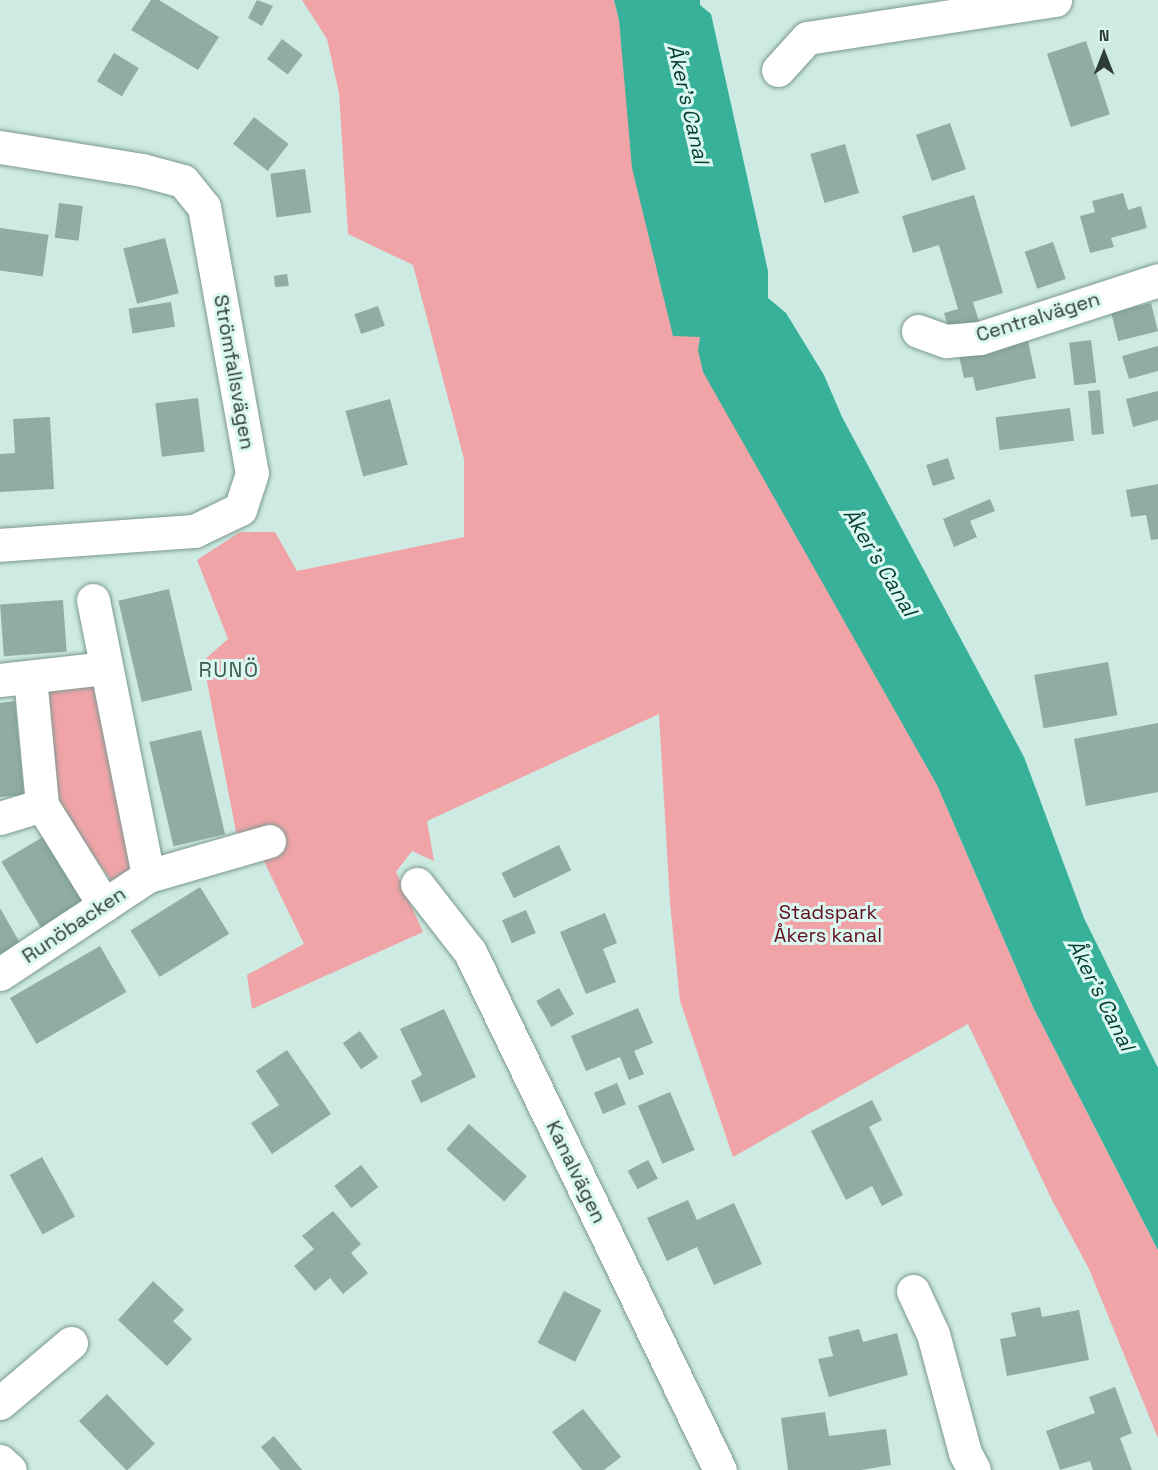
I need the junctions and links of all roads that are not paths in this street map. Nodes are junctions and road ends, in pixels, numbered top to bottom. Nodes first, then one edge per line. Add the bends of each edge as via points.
1 (1055, 0) edge
2 (778, 70) dead end
3 (0, 147) edge
4 (1158, 280) edge
5 (918, 331) dead end
6 (0, 545) edge
7 (93, 600) dead end
8 (106, 668) junction
9 (15, 678) edge
10 (42, 805) junction
11 (0, 818) edge
12 (269, 841) dead end
13 (148, 876) junction
14 (417, 884) dead end
15 (104, 905) junction
16 (0, 974) edge
17 (913, 1291) dead end
18 (71, 1343) dead end
19 (0, 1403) edge
20 (0, 1461) edge
21 (10, 1470) edge
22 (720, 1470) edge
23 (974, 1470) edge

1 - 2 street via 807,39
3 - 6 street, Strömfallsvägen via 142,170 183,181 204,207 252,473 240,509 195,531
4 - 5 street, Centralvägen via 980,338 946,341
7 - 8 street
8 - 9 street
8 - 13 street
9 - 10 street
10 - 11 street
10 - 15 street
12 - 13 street, Runöbacken
13 - 15 street, Runöbacken
14 - 22 street, Kanalvägen via 470,952
15 - 16 street, Runöbacken
17 - 23 street via 933,1334 965,1453
18 - 19 street
20 - 21 street

